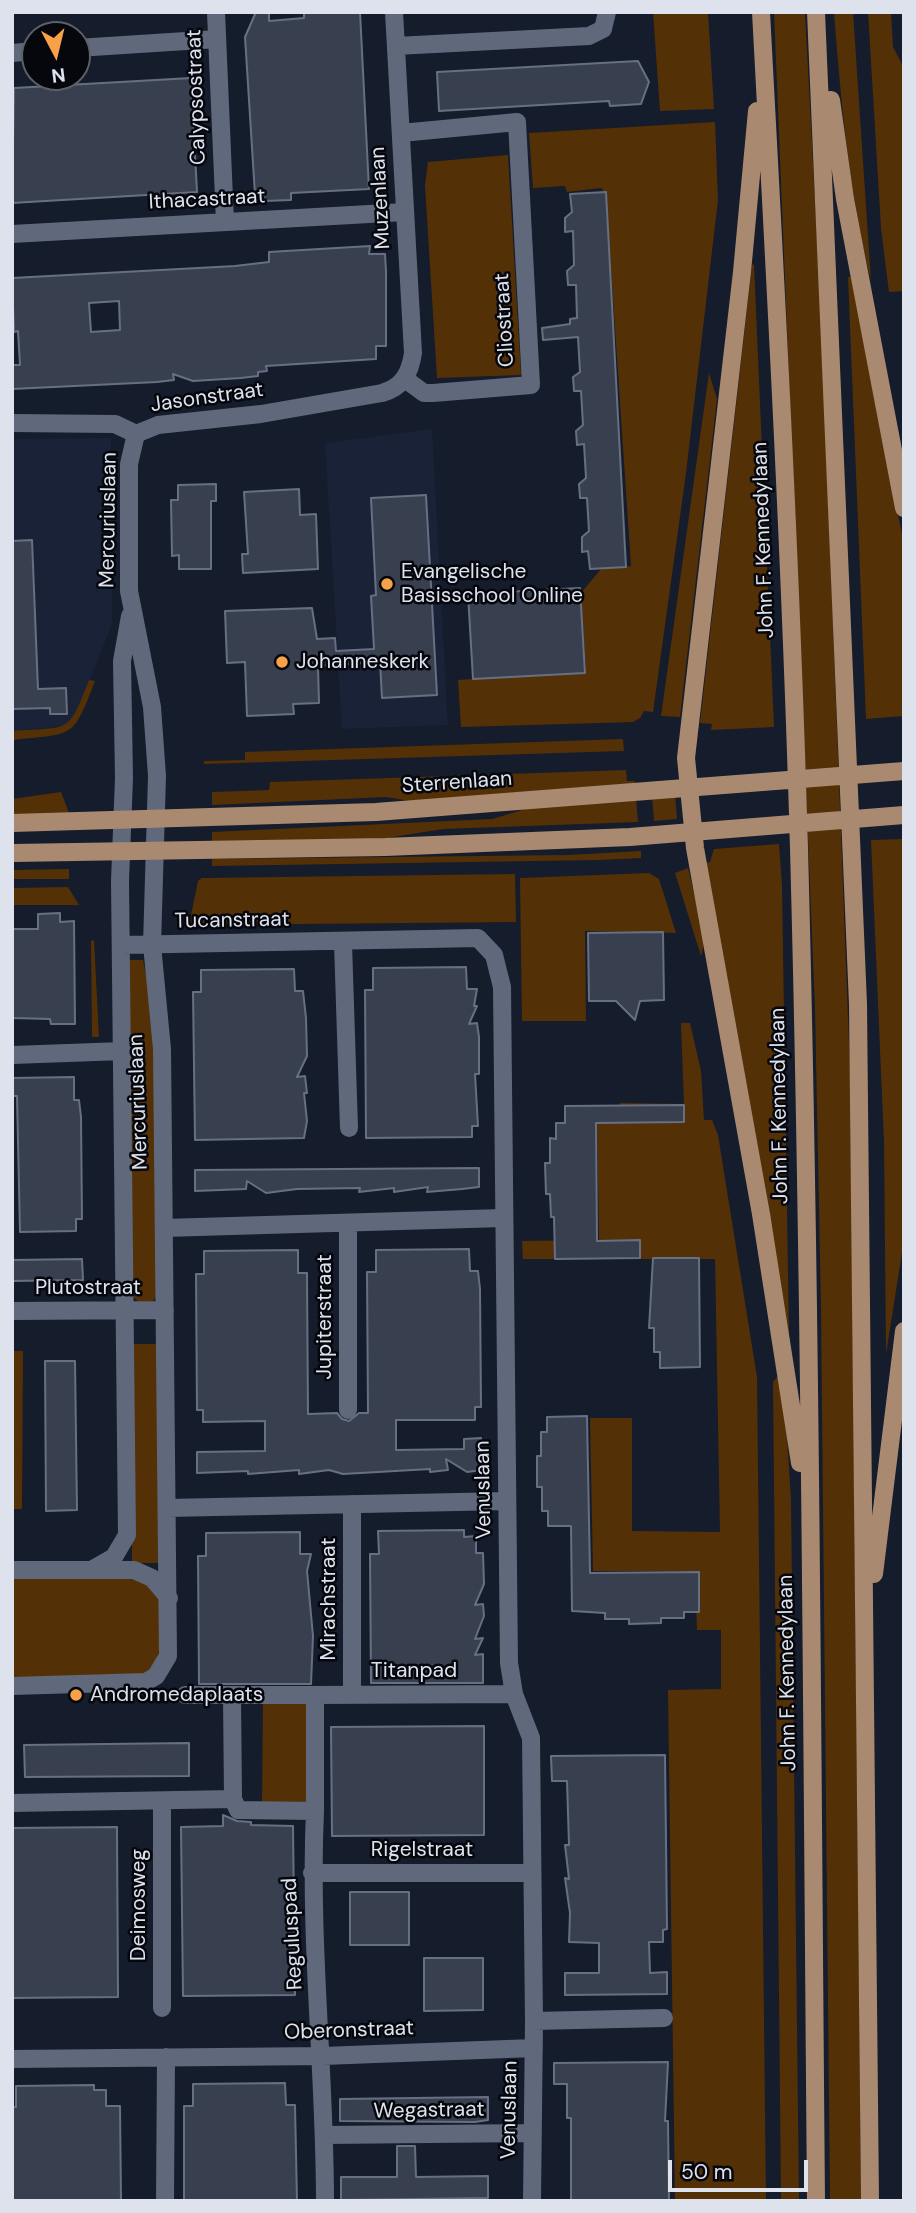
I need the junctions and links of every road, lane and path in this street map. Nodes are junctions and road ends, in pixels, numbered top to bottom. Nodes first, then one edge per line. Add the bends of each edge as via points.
1 (216, 12) edge
2 (394, 12) edge
3 (607, 12) edge
4 (761, 12) edge
5 (817, 20) edge
6 (217, 39) junction
7 (396, 46) junction
8 (91, 47) edge
9 (763, 53) junction
10 (401, 133) junction
11 (405, 212) junction
12 (225, 222) junction
13 (12, 234) edge
14 (405, 379) junction
15 (12, 423) edge
16 (136, 434) junction
17 (904, 508) edge
18 (131, 608) junction
19 (904, 771) edge
20 (689, 788) junction
21 (904, 815) edge
22 (122, 821) junction
23 (155, 821) junction
24 (12, 823) edge
25 (693, 832) junction
26 (121, 852) junction
27 (154, 852) junction
28 (12, 853) edge
29 (343, 943) junction
30 (121, 945) junction
31 (152, 945) junction
32 (494, 955) joint
33 (123, 1051) junction
34 (12, 1055) edge
35 (349, 1128) dead end
36 (503, 1218) junction
37 (348, 1223) junction
38 (164, 1228) junction
39 (164, 1310) junction
40 (12, 1311) edge
41 (125, 1311) junction
42 (904, 1331) edge
43 (348, 1410) dead end
44 (506, 1501) junction
45 (352, 1504) junction
46 (167, 1508) junction
47 (810, 1511) junction
48 (93, 1569) junction
49 (12, 1570) edge
50 (169, 1598) junction
51 (865, 1619) junction
52 (12, 1686) edge
53 (352, 1694) junction
54 (514, 1694) junction
55 (185, 1695) dead end
56 (315, 1695) junction
57 (232, 1696) junction
58 (233, 1799) junction
59 (162, 1801) junction
60 (12, 1803) edge
61 (315, 1811) junction
62 (312, 1873) junction
63 (531, 1873) junction
64 (162, 2008) dead end
65 (664, 2018) dead end
66 (534, 2021) junction
67 (534, 2048) junction
68 (323, 2056) junction
69 (166, 2057) junction
70 (12, 2059) edge
71 (533, 2133) junction
72 (325, 2135) junction
73 (165, 2201) edge
74 (325, 2201) edge
75 (532, 2201) edge
76 (816, 2201) edge
77 (870, 2201) edge

1 - 6 street, Calypsostraat
2 - 7 street, Muzenlaan
3 - 7 street via 603,29 589,36
4 - 9 main road, John F. Kennedylaan
5 - 17 main road via 845,199
5 - 51 main road via 858,1004
6 - 8 street
6 - 12 street, Calypsostraat
7 - 10 street, Muzenlaan
9 - 20 main road via 747,234 686,758
9 - 47 main road, John F. Kennedylaan via 799,846
10 - 11 street, Muzenlaan
10 - 14 street, Cliostraat via 517,122 531,385 424,393
11 - 12 street, Ithacastraat
11 - 14 street, Muzenlaan via 413,353
12 - 13 street, Ithacastraat
14 - 16 street, Jasonstraat via 382,393 261,414 158,425
15 - 16 street, Jasonstraat via 115,424
16 - 18 street, Mercuriuslaan via 129,464
18 - 22 street, Mercuriuslaan via 122,661
18 - 23 street, Mercuriuslaan via 152,708
19 - 20 main road, Sterrenlaan
20 - 23 main road, Sterrenlaan via 376,812
20 - 25 main road
21 - 25 main road
22 - 23 main road, Sterrenlaan
22 - 24 main road, Sterrenlaan
22 - 26 street, Mercuriuslaan
23 - 27 street, Mercuriuslaan
25 - 27 main road via 385,847
25 - 47 main road
26 - 27 main road
26 - 28 main road
26 - 30 street, Mercuriuslaan
27 - 31 street, Mercuriuslaan
29 - 31 street, Tucanstraat
29 - 32 street, Tucanstraat via 478,938
29 - 35 street
30 - 31 street, Tucanstraat
30 - 33 street, Mercuriuslaan
31 - 38 street, Mercuriuslaan via 162,1049
32 - 36 street, Venuslaan via 502,986
33 - 34 street
33 - 41 street, Mercuriuslaan
36 - 37 street, Jupiterstraat
36 - 44 street, Venuslaan
37 - 38 street, Jupiterstraat
37 - 43 street, Jupiterstraat
38 - 39 street, Mercuriuslaan
39 - 41 street, Plutostraat
39 - 46 street, Mercuriuslaan
40 - 41 street, Plutostraat
41 - 48 street, Mercuriuslaan via 127,1535 114,1557
42 - 51 main road
44 - 45 street
44 - 54 street, Venuslaan via 509,1664
45 - 46 street
45 - 53 street, Mirachstraat
46 - 50 street, Mercuriuslaan
47 - 76 main road, John F. Kennedylaan
48 - 49 street
48 - 50 street via 144,1573
50 - 52 street, Mercuriuslaan via 168,1656 156,1676 146,1682
51 - 77 main road
53 - 54 street, Titanpad
53 - 56 street, Titanpad
54 - 63 street, Venuslaan via 531,1738
55 - 57 street
56 - 57 street
56 - 61 street
57 - 58 street
58 - 59 street
58 - 61 street via 237,1810
59 - 60 street
59 - 64 street, Deimosweg
61 - 62 street, Reguluspad
62 - 63 street, Rigelstraat
62 - 68 street, Reguluspad
63 - 66 street, Venuslaan
65 - 66 street
66 - 67 street, Venuslaan
67 - 68 street, Oberonstraat
67 - 71 street, Venuslaan
68 - 69 street, Oberonstraat
68 - 72 street
69 - 70 street, Oberonstraat
69 - 73 street
71 - 72 street, Wegastraat
71 - 75 street, Venuslaan
72 - 74 street

